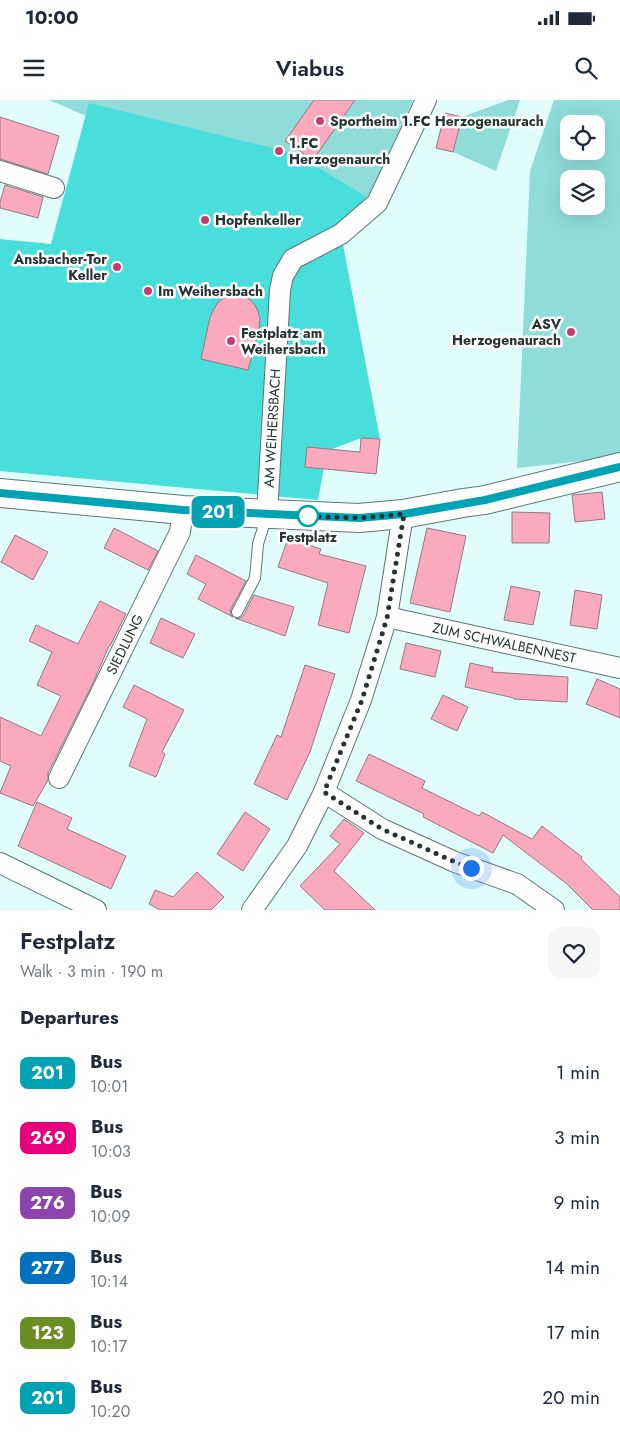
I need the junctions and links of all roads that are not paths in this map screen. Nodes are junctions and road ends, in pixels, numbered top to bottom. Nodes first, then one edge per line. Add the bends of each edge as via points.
1 (426, 100) edge
2 (0, 172) edge
3 (54, 188) dead end
4 (620, 467) edge
5 (0, 493) edge
6 (183, 510) junction
7 (267, 514) junction
8 (404, 514) junction
9 (237, 612) dead end
10 (387, 618) junction
11 (620, 668) edge
12 (59, 778) dead end
13 (324, 792) junction
14 (0, 863) edge
15 (96, 910) edge
16 (253, 910) edge
17 (554, 910) edge

1 - 7 street, AM WEIHERSBACH via 377,203 341,234 293,259 283,276
2 - 3 street
4 - 8 street via 485,500
5 - 6 street
6 - 7 street
6 - 12 street, SIEDLUNG via 180,532
7 - 8 street via 359,518
7 - 9 lane via 258,544 255,578
8 - 10 street
10 - 11 street, ZUM SCHWALBENNEST
10 - 13 street via 362,700
13 - 16 street via 297,846
13 - 17 street via 382,829 455,862 517,884
14 - 15 street

